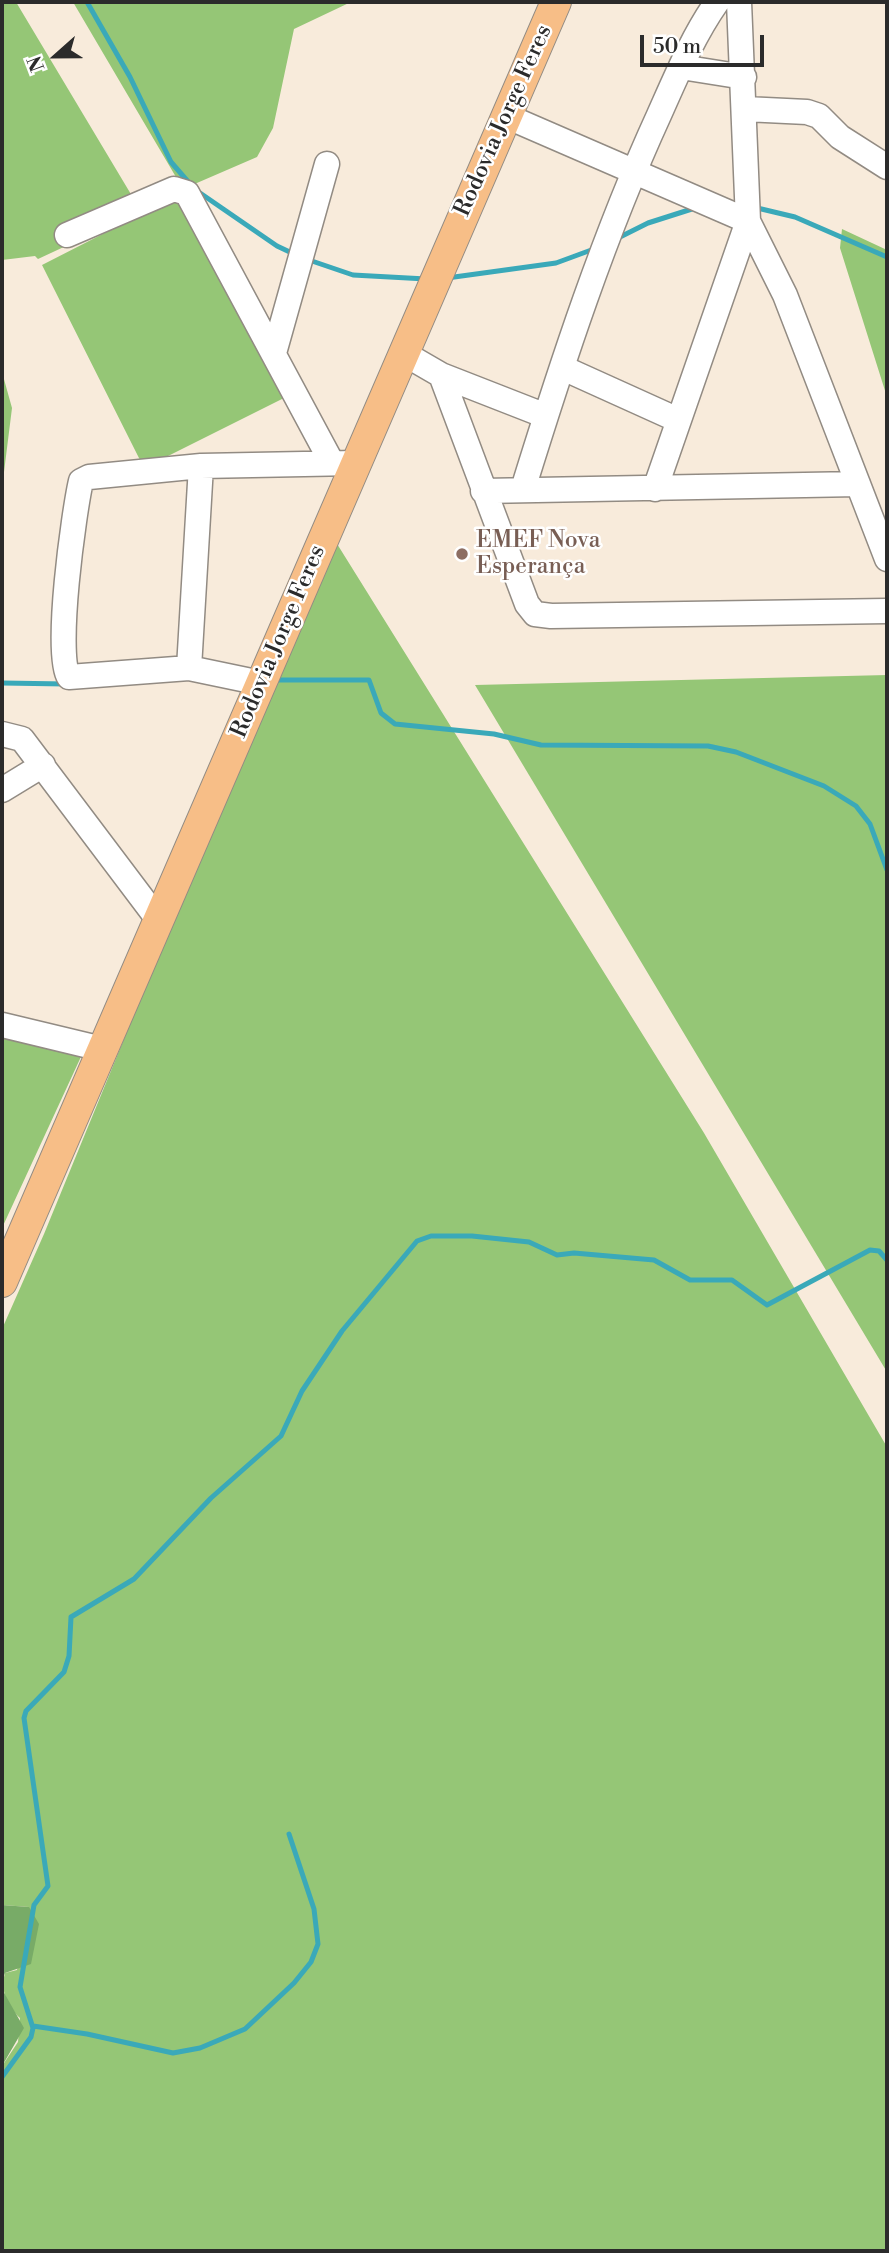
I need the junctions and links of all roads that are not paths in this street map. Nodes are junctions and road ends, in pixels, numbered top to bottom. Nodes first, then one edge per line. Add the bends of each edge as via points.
1 (556, 2) edge
2 (717, 2) edge
3 (738, 2) edge
4 (681, 67) junction
5 (744, 77) junction
6 (745, 109) junction
7 (506, 116) junction
8 (327, 164) dead end
9 (887, 167) edge
10 (633, 172) junction
11 (748, 221) junction
12 (67, 235) dead end
13 (274, 353) junction
14 (403, 353) junction
15 (563, 368) junction
16 (441, 375) junction
17 (546, 416) junction
18 (678, 420) junction
19 (344, 463) junction
20 (201, 466) junction
21 (858, 484) junction
22 (523, 489) junction
23 (655, 489) junction
24 (483, 491) junction
25 (887, 559) edge
26 (887, 611) edge
27 (189, 668) junction
28 (261, 683) junction
29 (2, 734) edge
30 (43, 765) junction
31 (2, 790) edge
32 (160, 922) junction
33 (2, 1025) edge
34 (102, 1049) junction
35 (2, 1282) edge

1 - 7 main road, Rodovia Jorge Feres
2 - 4 street
3 - 5 street
4 - 5 street
4 - 10 street
5 - 6 street
6 - 9 street via 820,116 840,136
6 - 11 street
7 - 10 street
7 - 14 main road, Rodovia Jorge Feres
8 - 13 street
10 - 11 street
10 - 15 street
11 - 18 street
11 - 21 street via 785,295
12 - 13 street via 174,189 187,193
13 - 19 street
14 - 16 street
14 - 19 main road, Rodovia Jorge Feres
15 - 17 street
15 - 18 street
16 - 17 street
16 - 24 street
17 - 22 street
18 - 23 street
19 - 20 street
19 - 28 main road, Rodovia Jorge Feres
20 - 27 street
20 - 27 street via 81,481 64,622 64,661 69,677
21 - 23 street
21 - 25 street
22 - 23 street
22 - 24 street
24 - 26 street via 527,604 541,616
27 - 28 street
28 - 32 main road, Rodovia Jorge Feres
29 - 30 street via 22,739
30 - 31 street
30 - 32 street
32 - 34 main road, Rodovia Jorge Feres
33 - 34 street
34 - 35 main road, Rodovia Jorge Feres

